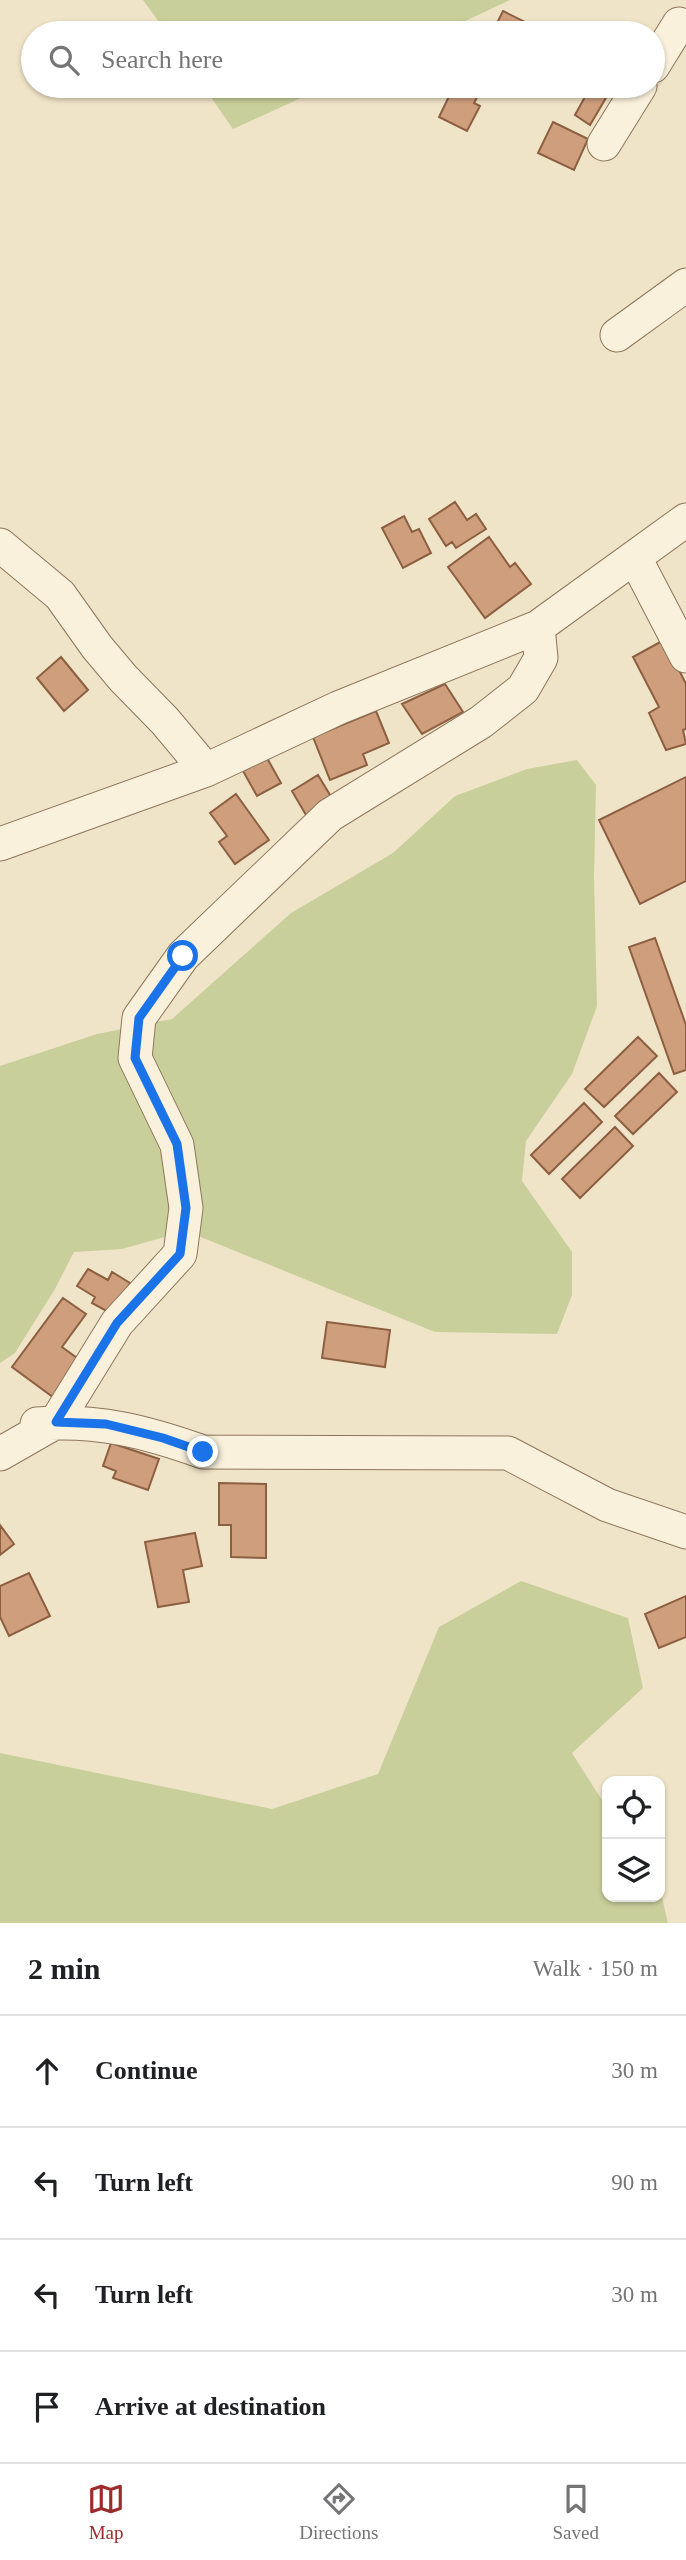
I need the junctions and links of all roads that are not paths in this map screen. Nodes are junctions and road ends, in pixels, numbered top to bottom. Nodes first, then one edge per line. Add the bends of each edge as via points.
1 (679, 18) edge
2 (665, 44) edge
3 (633, 98) edge
4 (604, 144) dead end
5 (686, 285) edge
6 (617, 335) dead end
7 (686, 520) edge
8 (0, 545) edge
9 (635, 558) junction
10 (538, 627) junction
11 (686, 656) edge
12 (206, 770) junction
13 (0, 844) edge
14 (56, 1422) junction
15 (0, 1427) edge
16 (0, 1454) edge
17 (686, 1532) edge

1 - 2 street
3 - 4 street
5 - 6 street
7 - 9 street
8 - 12 street via 60,595 97,647
9 - 10 street
9 - 11 street
10 - 12 street via 338,708
10 - 14 street via 541,658 523,689 481,723 330,815 183,956 139,1018 135,1058 177,1144 186,1208 180,1254 117,1323
12 - 13 street
14 - 15 street
14 - 16 street
14 - 17 street via 106,1424 203,1452 508,1453 607,1505

